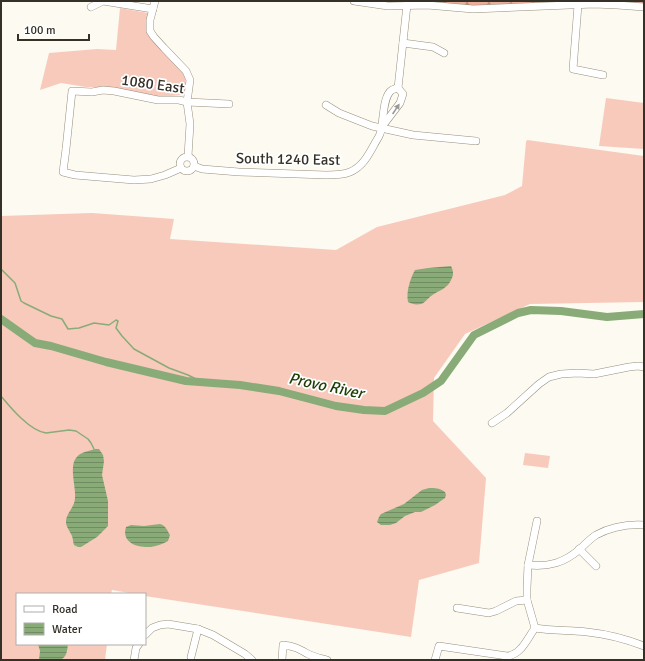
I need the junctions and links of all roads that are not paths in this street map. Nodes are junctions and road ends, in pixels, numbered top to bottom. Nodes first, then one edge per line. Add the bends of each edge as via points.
1 (155, 1) edge
2 (354, 1) edge
3 (407, 5) junction
4 (578, 5) junction
5 (91, 7) dead end
6 (644, 7) edge
7 (153, 9) junction
8 (403, 43) junction
9 (444, 53) dead end
10 (603, 75) dead end
11 (398, 88) junction
12 (187, 102) junction
13 (229, 104) dead end
14 (326, 105) dead end
15 (381, 128) junction
16 (476, 141) dead end
17 (188, 156) junction
18 (194, 166) junction
19 (181, 168) junction
20 (644, 367) edge
21 (492, 423) dead end
22 (537, 521) dead end
23 (644, 525) edge
24 (579, 550) junction
25 (528, 565) junction
26 (596, 566) dead end
27 (527, 600) junction
28 (457, 608) dead end
29 (535, 628) junction
30 (198, 629) junction
31 (146, 634) edge
32 (138, 645) edge
33 (644, 646) edge
34 (191, 657) dead end
35 (134, 660) edge
36 (252, 660) edge
37 (282, 660) edge
38 (326, 660) edge
39 (435, 660) edge

1 - 7 street
2 - 3 street via 388,6
3 - 4 street via 473,9
3 - 8 street
4 - 6 street
4 - 10 street via 573,69
5 - 7 street via 102,1
7 - 12 street via 150,31 186,71 190,80
8 - 9 street via 433,46
8 - 11 street
11 - 15 street via 391,90 387,97
15 -> 11 street via 400,103 403,94
12 - 13 street, 1080 East
12 - 17 street via 190,124
12 - 19 street, 1080 East via 158,100 114,91 72,91 63,172 75,176 134,180 151,179
14 - 15 street
15 - 16 street via 413,135
15 - 18 street, South 1240 East via 365,160 350,172 340,175 243,172 202,169
17 - 18 street via 194,162
17 - 19 street via 180,160
18 - 19 street via 189,171
20 - 21 street via 549,377
22 - 25 street
23 - 24 street via 613,528 590,540
24 - 25 street via 555,564
24 - 26 street
25 - 27 street
27 - 28 street via 516,601 489,613
27 - 29 street
29 - 33 street via 595,633
29 - 39 street via 519,652 512,656 439,646
30 - 31 street via 168,624 152,628
30 - 34 street
30 - 36 street via 220,639
32 - 35 street
37 - 38 street via 283,645 301,649

